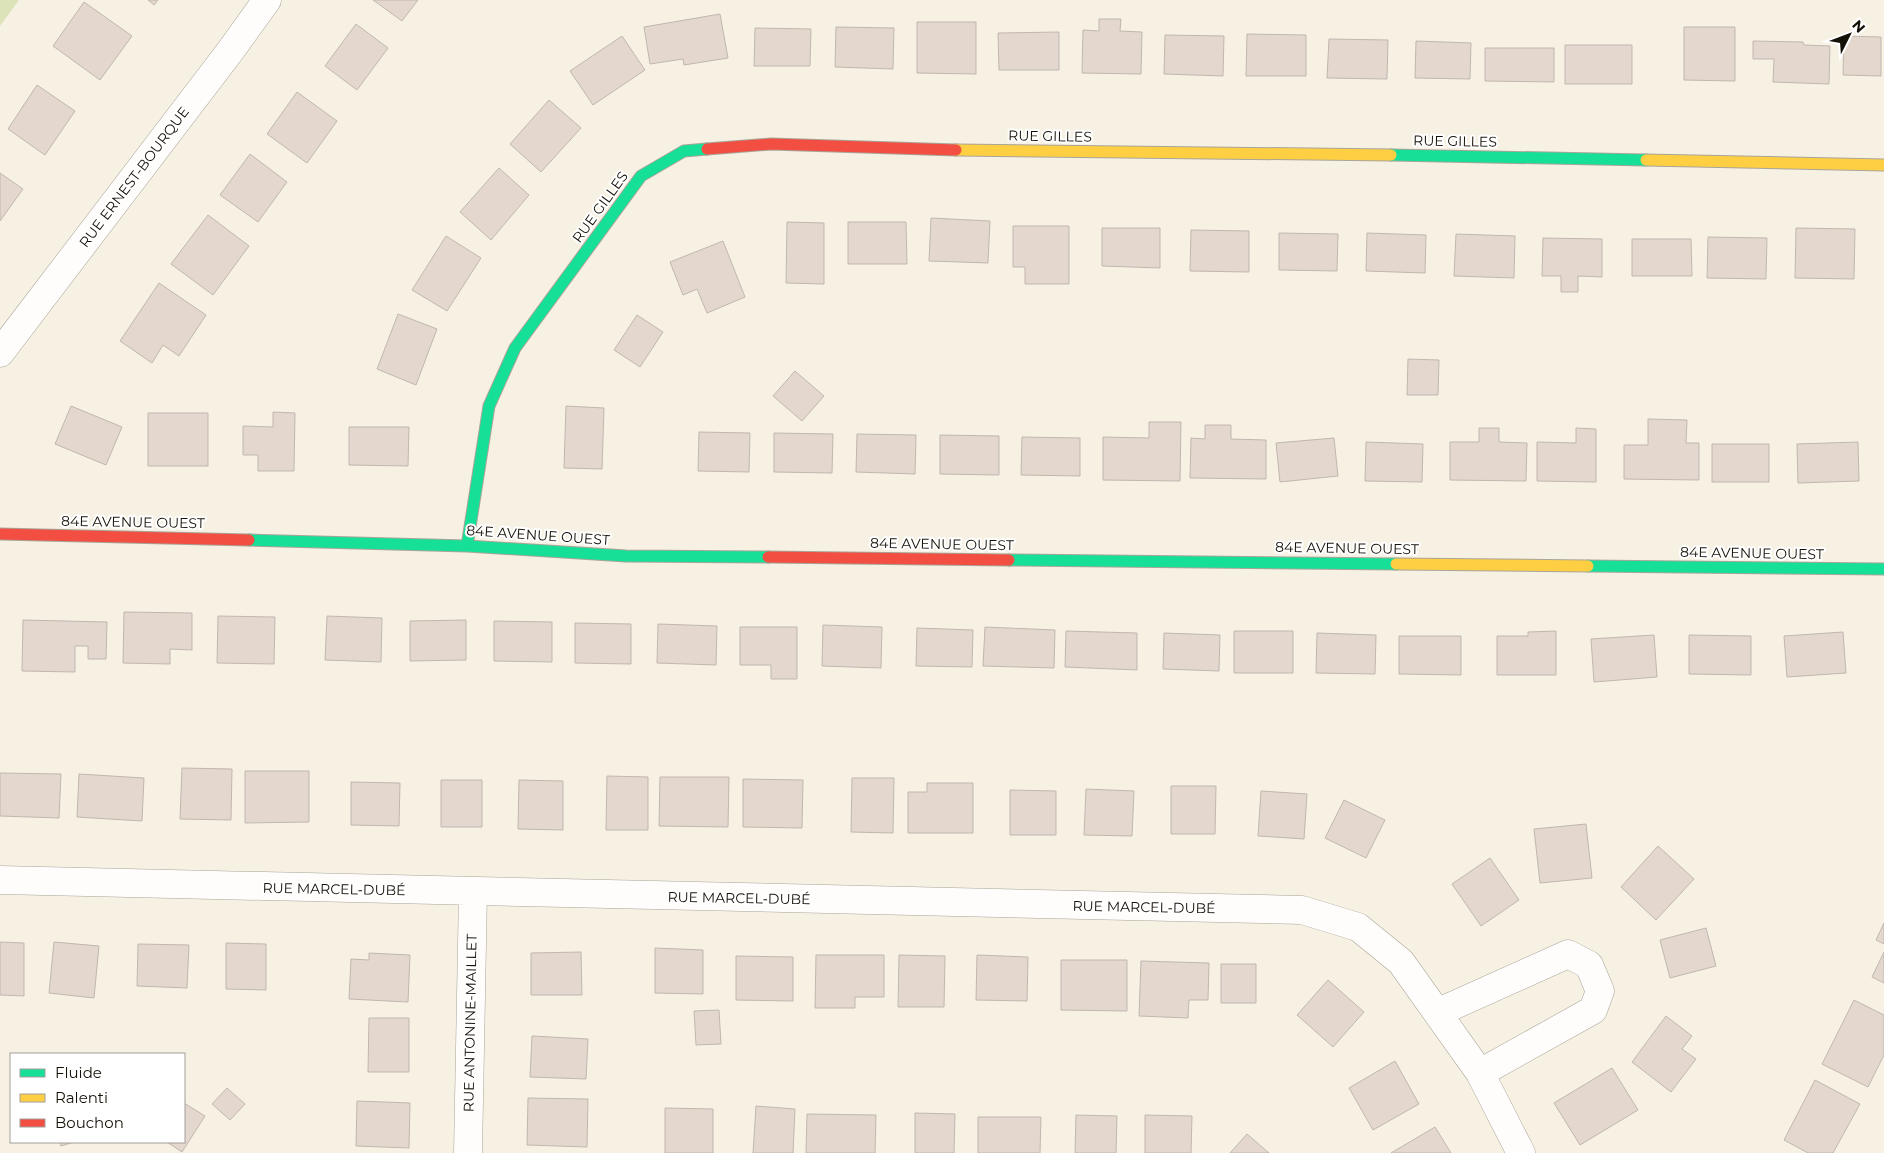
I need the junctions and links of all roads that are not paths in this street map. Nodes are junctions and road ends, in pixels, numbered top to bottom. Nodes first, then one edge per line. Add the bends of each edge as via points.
1 (267, 0) edge
2 (1884, 165) edge
3 (0, 353) edge
4 (0, 534) edge
5 (466, 546) junction
6 (1884, 569) edge
7 (0, 880) edge
8 (473, 892) junction
9 (1439, 1012) junction
10 (1480, 1073) junction
11 (468, 1153) edge
12 (1521, 1153) edge

1 - 3 street, RUE ERNEST-BOURQUE
2 - 5 street, RUE GILLES via 1304,153 931,150 771,144 684,151 641,176 515,348 489,406
4 - 5 street, 84E AVENUE OUEST
5 - 6 street, 84E AVENUE OUEST via 626,556
7 - 8 street, RUE MARCEL-DUBÉ
8 - 9 street, RUE MARCEL-DUBÉ via 1302,910 1358,927 1401,962
8 - 11 street, RUE ANTONINE-MAILLET
9 - 10 street, RUE MARCEL-DUBÉ
9 - 10 street via 1568,954 1589,965 1600,991 1593,1010
10 - 12 street, RUE MARCEL-DUBÉ

